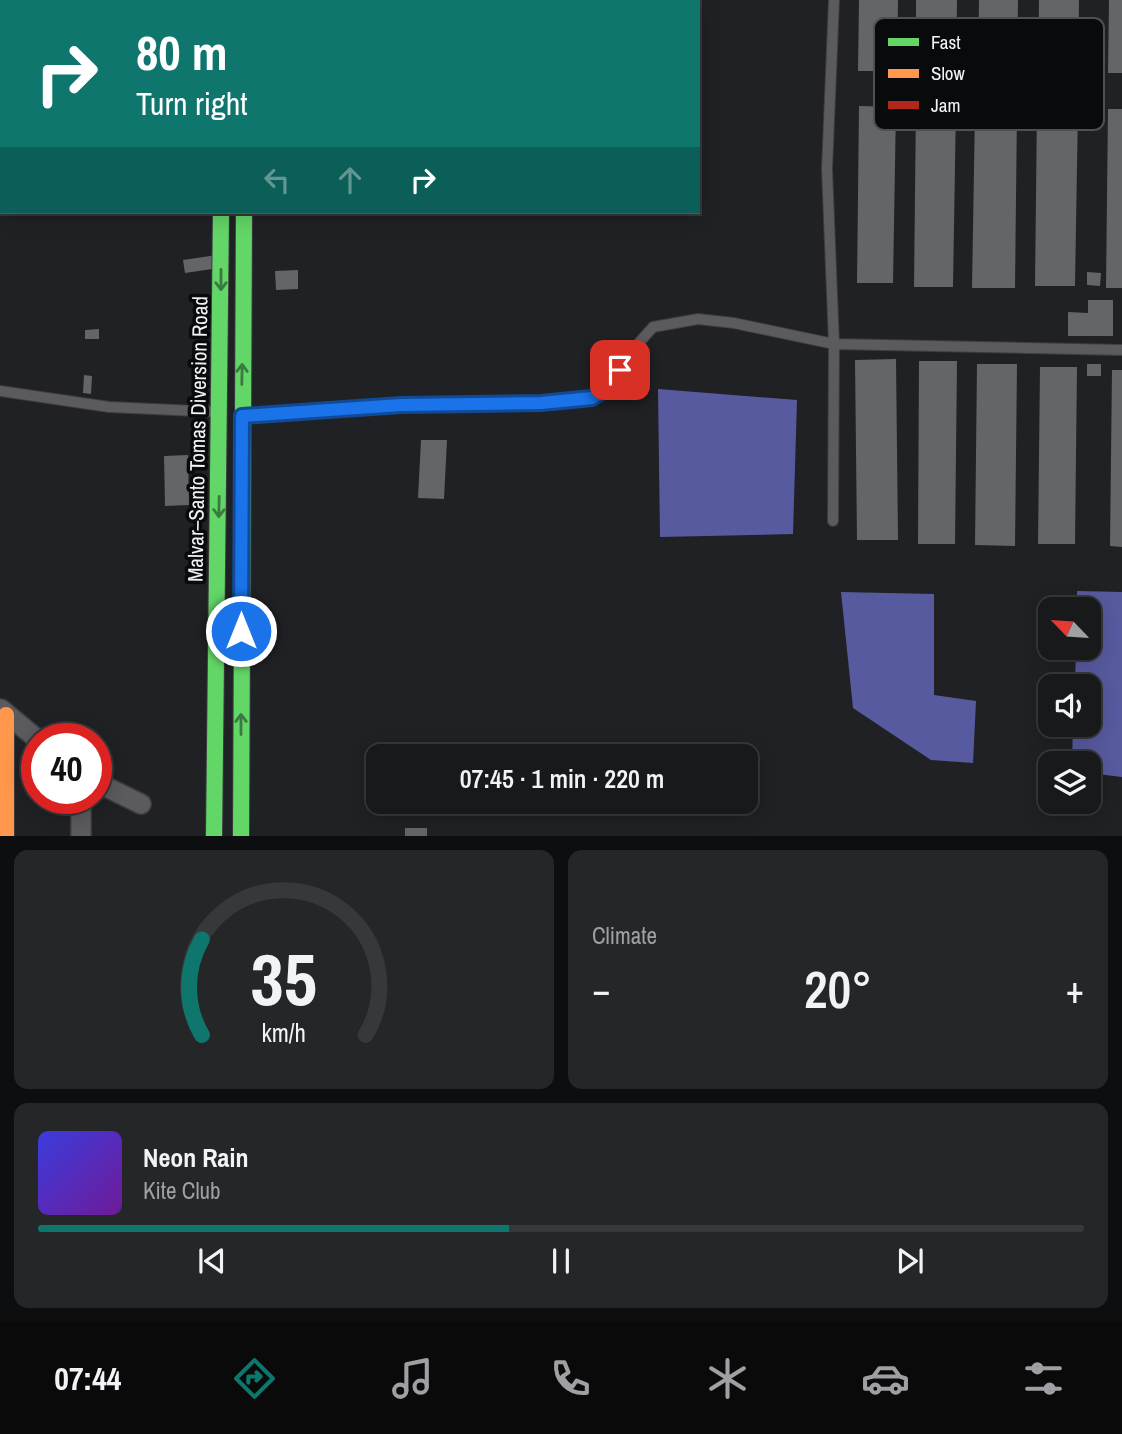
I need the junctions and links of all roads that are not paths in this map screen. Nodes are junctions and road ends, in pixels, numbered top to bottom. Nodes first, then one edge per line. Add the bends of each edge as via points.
1 (834, 0) edge
2 (221, 214) edge
3 (244, 214) edge
4 (834, 344) junction
5 (1122, 350) edge
6 (0, 391) edge
7 (220, 412) junction
8 (242, 416) junction
9 (833, 521) dead end
10 (3, 712) edge
11 (21, 726) edge
12 (112, 790) edge
13 (141, 804) dead end
14 (81, 814) edge
15 (6, 835) edge
16 (80, 835) edge
17 (215, 835) edge
18 (241, 835) edge

1 - 4 lane via 827,169
2 -> 7 street, Malvar–Santo Tomas Diversion Road
8 -> 3 street, Malvar–Santo Tomas Diversion Road
4 - 5 lane
4 - 8 lane via 698,319 653,327 610,386 592,398
4 - 9 lane
6 - 7 lane via 109,407
7 -> 17 street, Malvar–Santo Tomas Diversion Road
18 -> 8 street, Malvar–Santo Tomas Diversion Road
10 - 11 street
10 - 15 street
12 - 13 street
14 - 16 street

